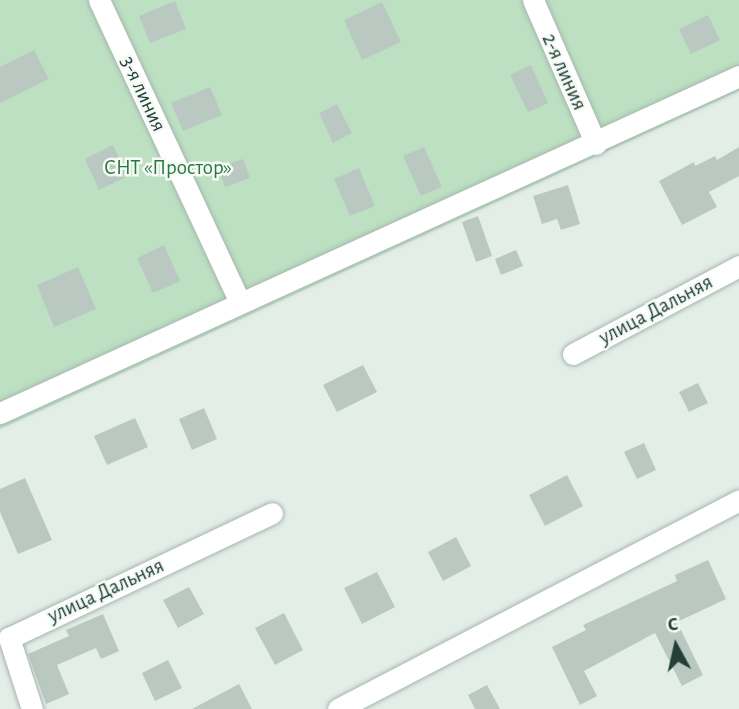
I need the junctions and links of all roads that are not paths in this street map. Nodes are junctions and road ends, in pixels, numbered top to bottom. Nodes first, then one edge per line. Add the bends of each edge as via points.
1 (99, 0) edge
2 (533, 0) edge
3 (739, 76) edge
4 (596, 144) junction
5 (739, 266) edge
6 (240, 302) junction
7 (573, 354) dead end
8 (0, 413) edge
9 (739, 500) edge
10 (272, 513) dead end
11 (32, 709) edge
12 (338, 709) edge

1 - 6 street, 3-я линия
2 - 4 street, 2-я линия
3 - 4 street
4 - 6 street
5 - 7 street, улица Дальняя
6 - 8 street
9 - 12 street
10 - 11 street, улица Дальняя via 9,638

